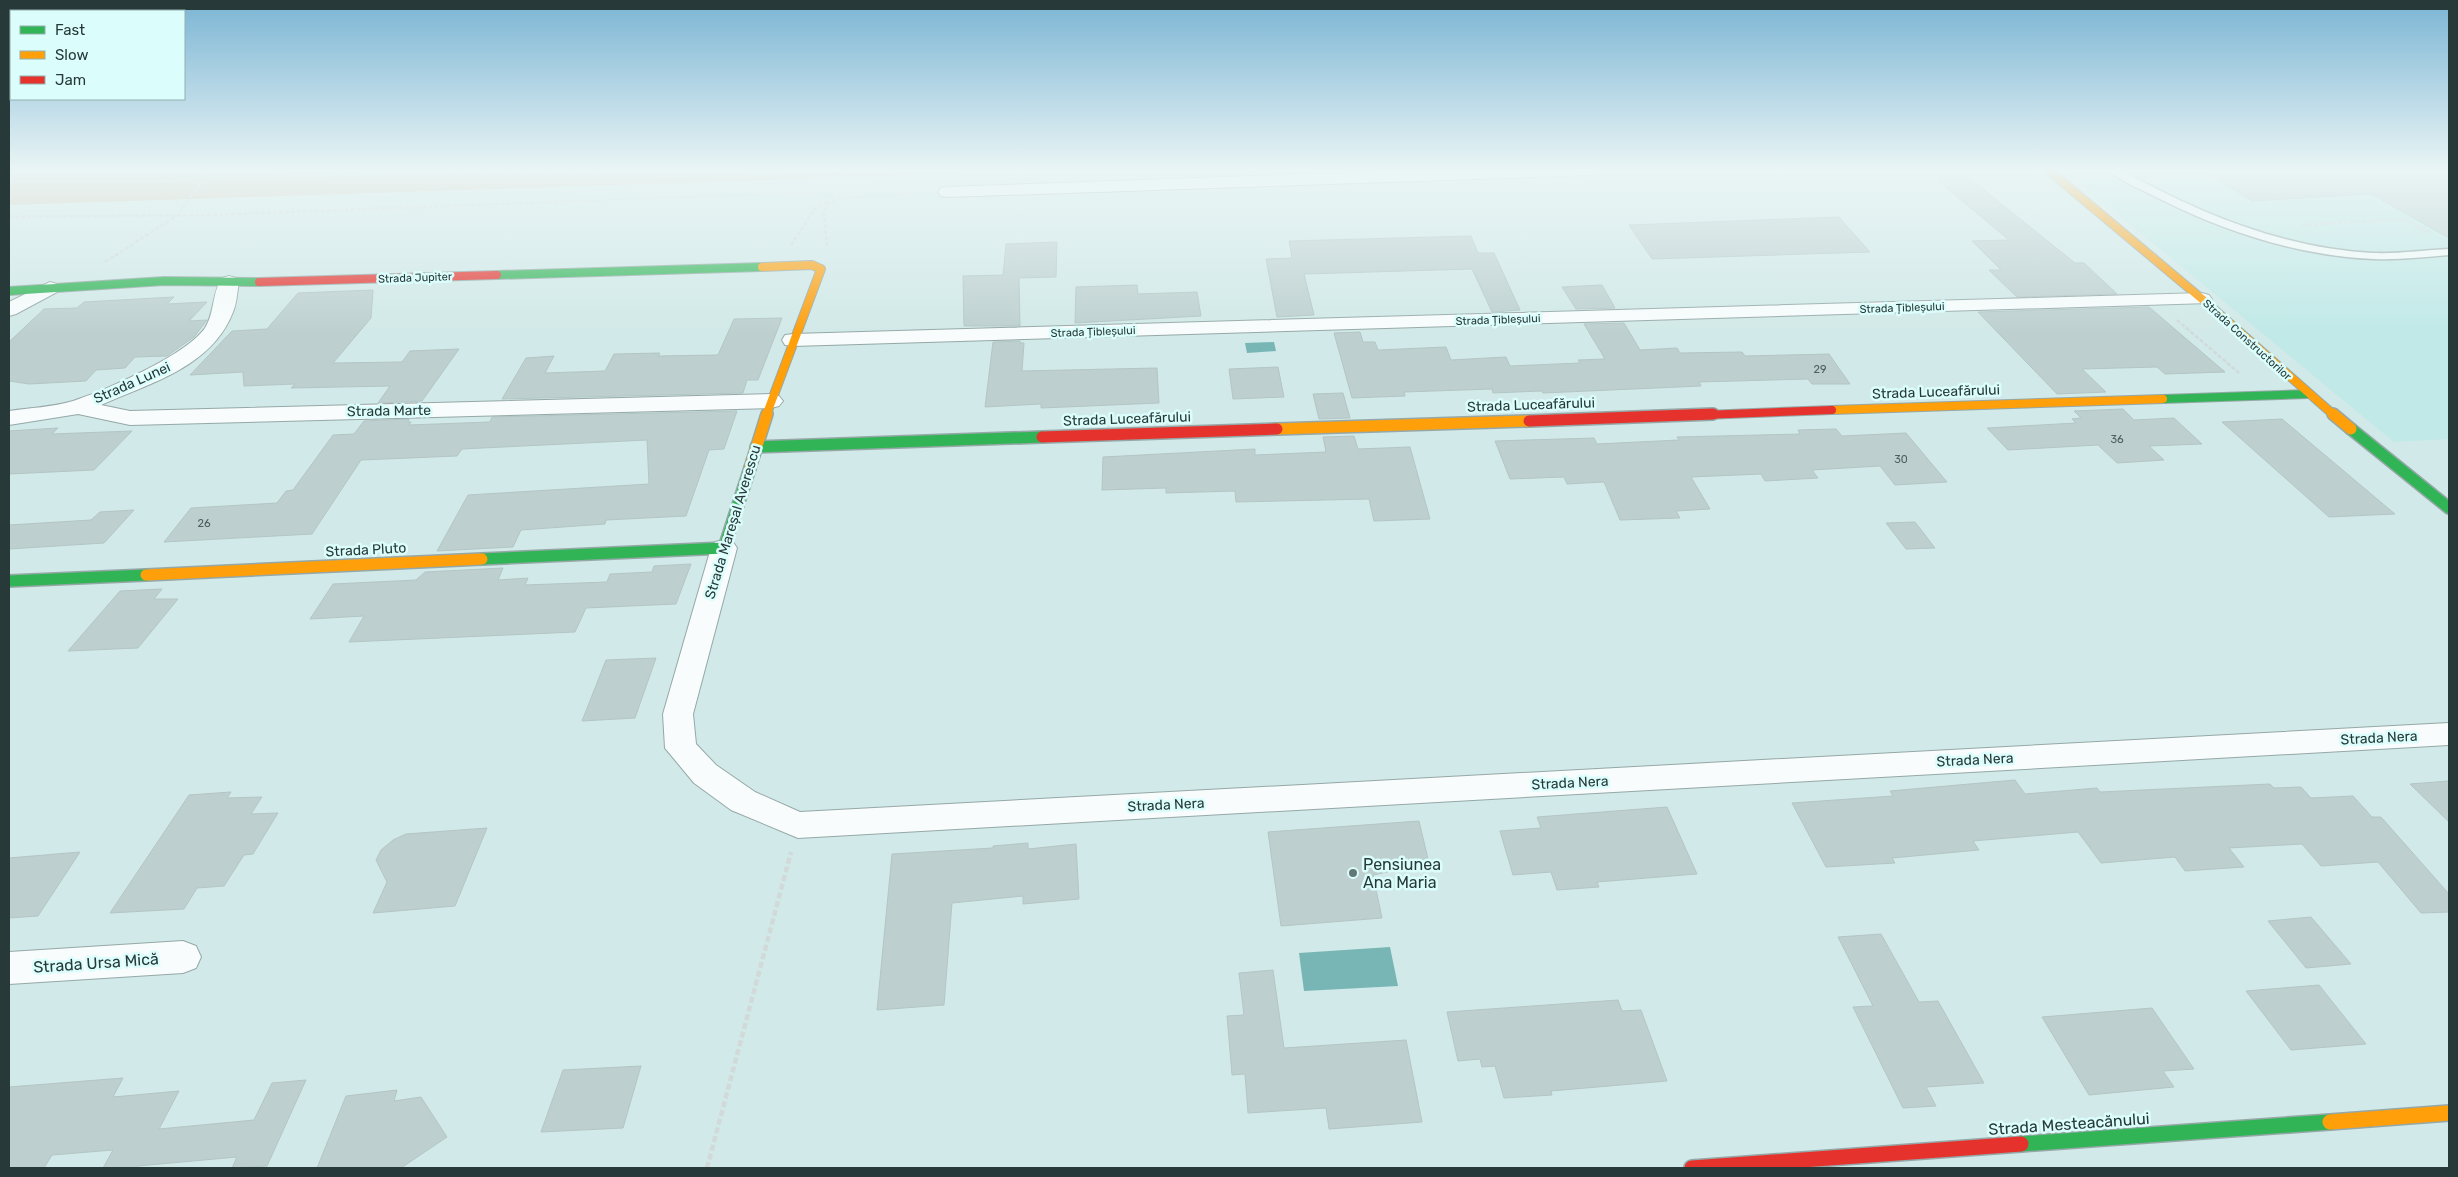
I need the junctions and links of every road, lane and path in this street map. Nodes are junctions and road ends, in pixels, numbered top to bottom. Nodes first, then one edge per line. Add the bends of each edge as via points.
1 (165, 224) edge
2 (805, 224) edge
3 (825, 224) edge
4 (2112, 224) edge
5 (2231, 224) edge
6 (2332, 224) edge
7 (2413, 224) edge
8 (2301, 226) dead end
9 (2434, 236) dead end
10 (2449, 252) edge
11 (104, 262) dead end
12 (777, 266) junction
13 (821, 268) junction
14 (229, 282) junction
15 (50, 288) junction
16 (9, 291) edge
17 (2202, 299) junction
18 (2153, 301) junction
19 (9, 310) edge
20 (793, 340) junction
21 (2308, 394) junction
22 (2266, 396) junction
23 (771, 401) junction
24 (78, 407) junction
25 (9, 418) edge
26 (756, 447) junction
27 (2449, 508) edge
28 (724, 548) junction
29 (9, 581) edge
30 (2449, 734) edge
31 (705, 774) joint
32 (798, 825) junction
33 (184, 957) dead end
34 (9, 968) edge
35 (2449, 1113) edge
36 (707, 1168) edge
37 (1692, 1168) edge

1 - 11 path
2 - 12 path
3 - 13 path via 828,250
4 - 17 street, Strada Constructorilor
5 - 10 lane via 2298,245 2374,256
6 - 8 path
7 - 9 path
12 - 13 street, Strada Jupiter via 812,265
12 - 14 street, Strada Jupiter
13 - 20 street, Strada Mareșal Averescu
14 - 15 street, Strada Jupiter via 164,280
14 - 24 street, Strada Lunei via 223,312 209,337 177,363
15 - 16 street, Strada Jupiter
15 - 19 street
17 - 18 street, Strada Țibleșului
17 - 21 street, Strada Constructorilor
18 - 20 street, Strada Țibleșului
18 - 22 path
20 - 23 street, Strada Mareșal Averescu
21 - 22 street, Strada Luceafărului
21 - 27 street, Strada Constructorilor
22 - 26 street, Strada Luceafărului
23 - 24 street, Strada Marte via 130,418
23 - 26 street, Strada Mareșal Averescu
24 - 25 street, Strada Marte
26 - 28 street, Strada Mareșal Averescu
28 - 29 street, Strada Pluto
28 - 31 street, Strada Mareșal Averescu via 678,714 681,748
30 - 32 street, Strada Nera
31 - 32 street, Strada Nera via 744,801
32 - 36 path
33 - 34 street, Strada Ursa Mică
35 - 37 street, Strada Mesteacănului

